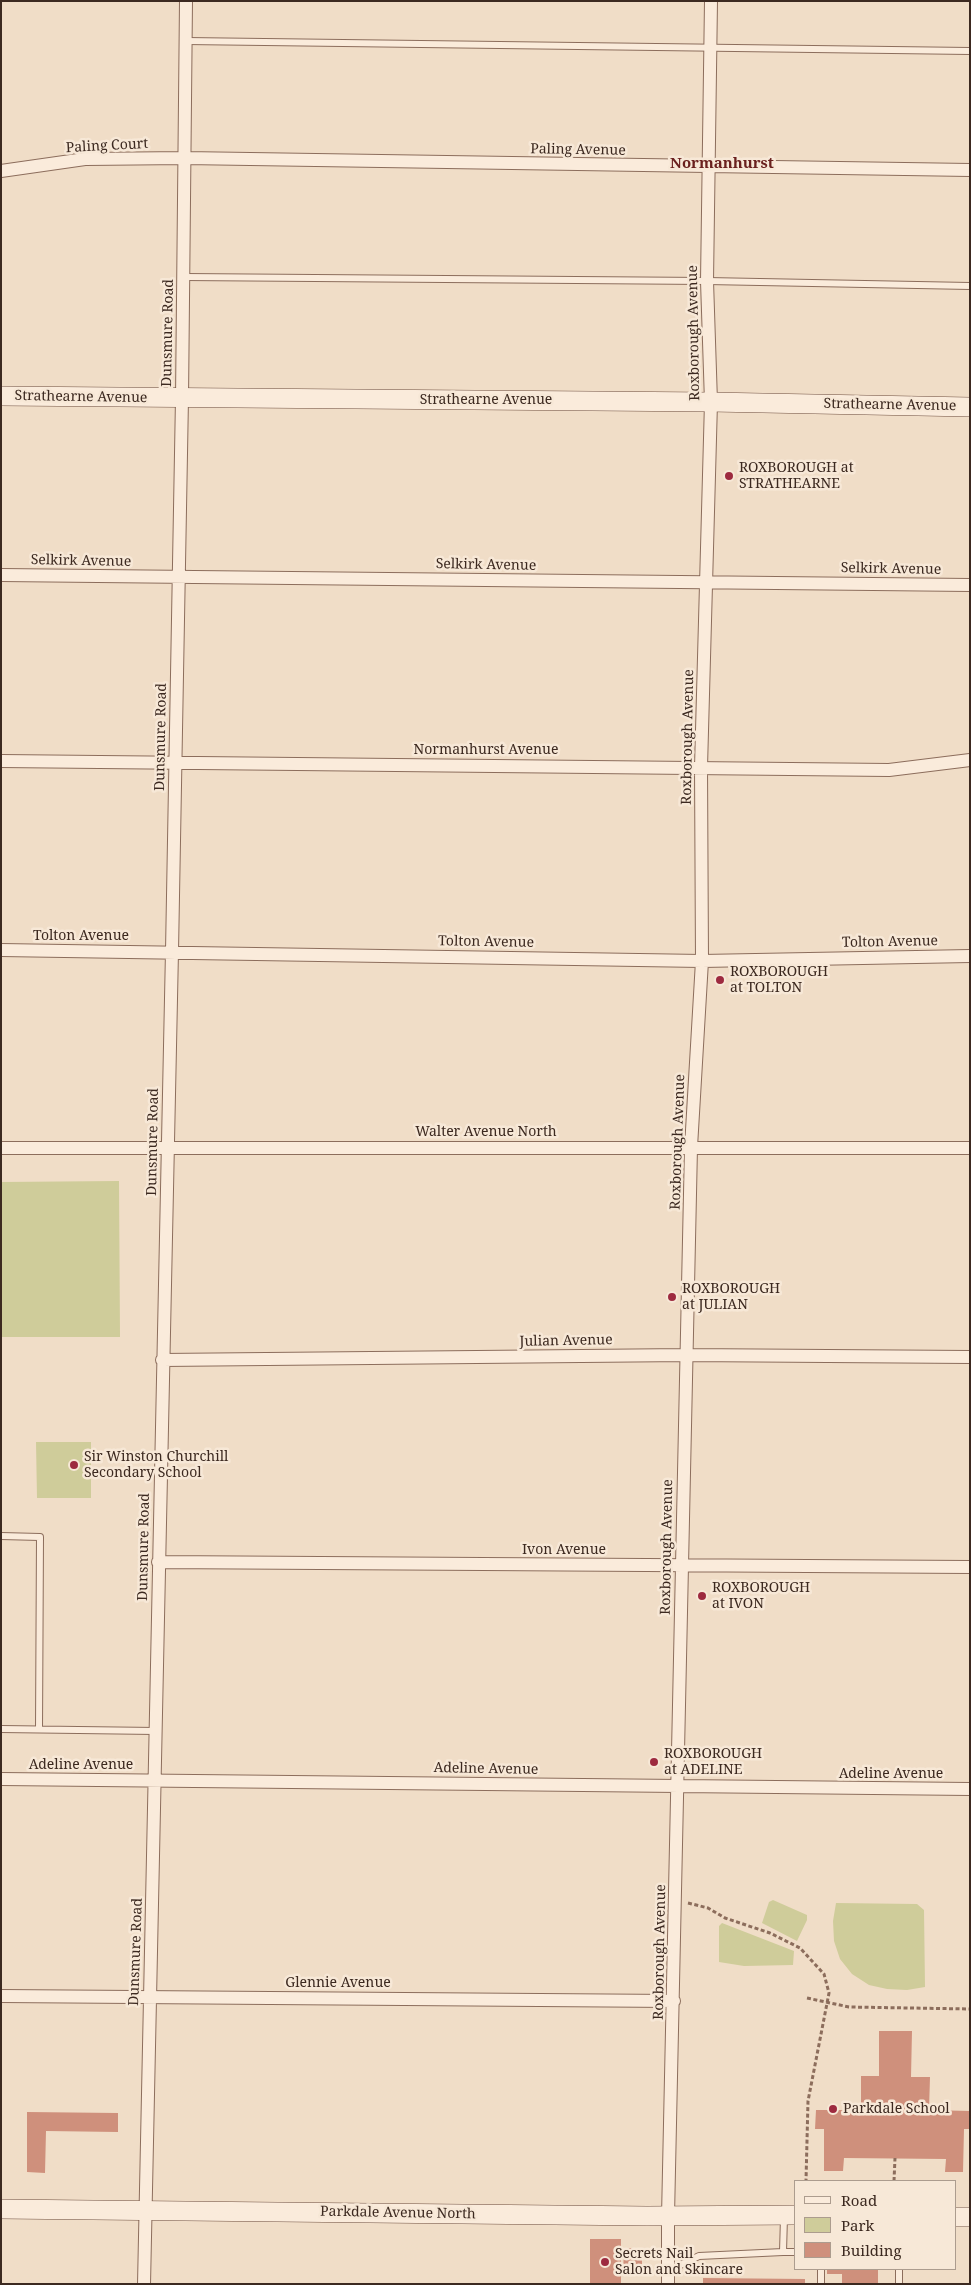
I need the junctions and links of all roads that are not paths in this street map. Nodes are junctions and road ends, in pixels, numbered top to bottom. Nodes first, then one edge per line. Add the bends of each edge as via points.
1 (186, 1) edge
2 (710, 1) edge
3 (186, 41) junction
4 (710, 48) junction
5 (970, 51) edge
6 (185, 158) junction
7 (709, 167) junction
8 (970, 170) edge
9 (1, 171) edge
10 (184, 277) junction
11 (707, 281) junction
12 (970, 286) edge
13 (1, 396) edge
14 (182, 398) junction
15 (711, 402) junction
16 (970, 406) edge
17 (1, 575) edge
18 (179, 577) junction
19 (706, 582) junction
20 (970, 585) edge
21 (970, 760) edge
22 (1, 761) edge
23 (176, 762) junction
24 (701, 767) junction
25 (1, 950) edge
26 (172, 951) junction
27 (970, 956) edge
28 (702, 960) junction
29 (168, 1147) junction
30 (691, 1147) junction
31 (1, 1148) edge
32 (970, 1148) edge
33 (686, 1355) junction
34 (970, 1357) edge
35 (162, 1360) junction
36 (1, 1536) edge
37 (158, 1562) junction
38 (682, 1566) junction
39 (970, 1568) edge
40 (1, 1729) edge
41 (39, 1729) junction
42 (156, 1731) junction
43 (1, 1779) edge
44 (156, 1780) junction
45 (678, 1786) junction
46 (970, 1789) edge
47 (1, 1996) edge
48 (150, 1997) junction
49 (674, 2001) junction
50 (1, 2210) edge
51 (145, 2211) junction
52 (789, 2215) edge
53 (668, 2216) junction
54 (956, 2217) edge
55 (970, 2217) edge
56 (783, 2252) junction
57 (794, 2252) edge
58 (821, 2270) edge
59 (899, 2270) edge
60 (668, 2277) edge
61 (144, 2284) edge
62 (821, 2284) edge
63 (899, 2284) edge

1 - 3 street, Dunsmure Road
2 - 4 street, Roxborough Avenue
3 - 4 lane
3 - 6 street, Dunsmure Road
4 - 5 lane
4 - 7 street, Roxborough Avenue
6 - 7 street, Paling Avenue
6 - 9 street, Paling Court via 85,159
6 - 10 street, Dunsmure Road
7 - 8 street, Paling Avenue
7 - 11 street, Roxborough Avenue
10 - 11 lane
10 - 14 street, Dunsmure Road
11 - 12 lane
11 - 15 street, Roxborough Avenue
13 - 14 street, Strathearne Avenue
14 - 15 street, Strathearne Avenue
14 - 18 street, Dunsmure Road
15 - 16 street, Strathearne Avenue
15 - 19 street, Roxborough Avenue
17 - 18 street, Selkirk Avenue
18 - 19 street, Selkirk Avenue
18 - 23 street, Dunsmure Road
19 - 20 street, Selkirk Avenue
19 - 24 street, Roxborough Avenue
21 - 24 street, Normanhurst Avenue via 889,770
22 - 23 street, Normanhurst Avenue
23 - 24 street, Normanhurst Avenue
23 - 26 street, Dunsmure Road
24 - 28 street, Roxborough Avenue
25 - 26 street, Tolton Avenue
26 - 28 street, Tolton Avenue
26 - 29 street, Dunsmure Road
27 - 28 street, Tolton Avenue
28 - 30 street, Roxborough Avenue
29 - 30 street, Walter Avenue North
29 - 31 street, Walter Avenue North
29 - 35 street, Dunsmure Road
30 - 32 street, Walter Avenue North
30 - 33 street, Roxborough Avenue
33 - 34 street, Julian Avenue
33 - 35 street, Julian Avenue
33 - 38 street, Roxborough Avenue
35 - 37 street, Dunsmure Road
36 - 41 lane via 40,1537
37 - 38 street, Ivon Avenue
37 - 42 street, Dunsmure Road
38 - 39 street, Ivon Avenue
38 - 45 street, Roxborough Avenue
40 - 41 lane
41 - 42 lane
42 - 44 street, Dunsmure Road
43 - 44 street, Adeline Avenue
44 - 45 street, Adeline Avenue
44 - 48 street, Dunsmure Road
45 - 46 street, Adeline Avenue
45 - 49 street, Roxborough Avenue
47 - 48 street, Glennie Avenue
48 - 49 street, Glennie Avenue
48 - 51 street, Dunsmure Road
49 - 53 street, Roxborough Avenue
50 - 51 street, Parkdale Avenue North
51 - 53 street, Parkdale Avenue North
51 - 61 street, Dunsmure Road
52 - 53 street, Parkdale Avenue North
52 - 56 lane
53 - 60 street, Roxborough Avenue
54 - 55 street
56 - 57 lane
56 - 60 lane via 699,2256
58 - 62 lane
59 - 63 lane

